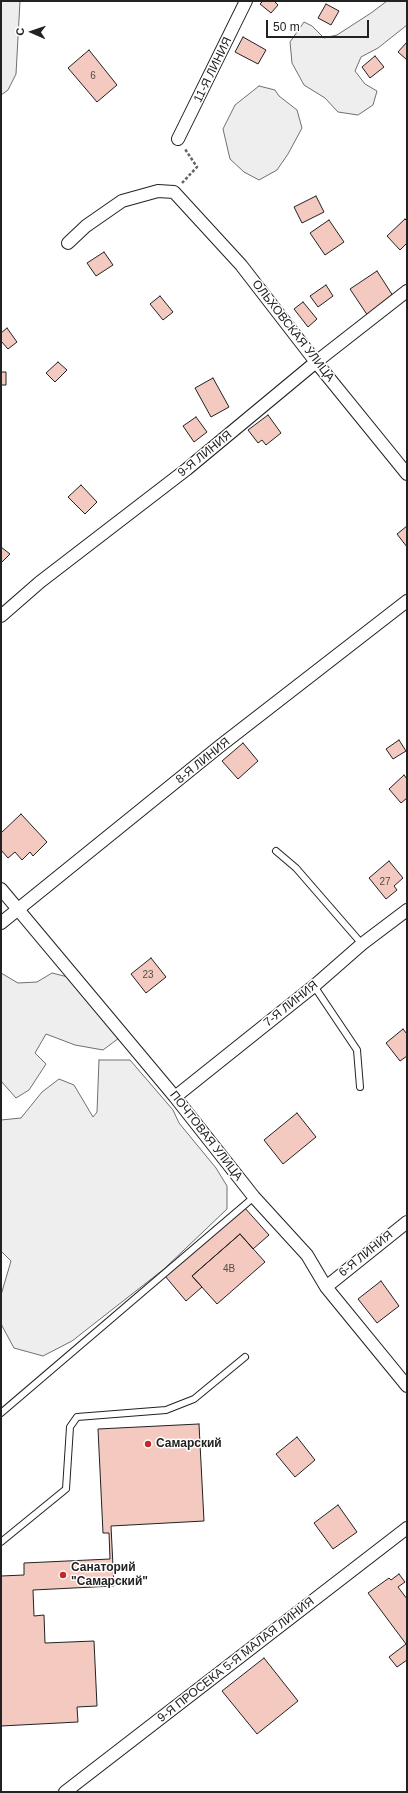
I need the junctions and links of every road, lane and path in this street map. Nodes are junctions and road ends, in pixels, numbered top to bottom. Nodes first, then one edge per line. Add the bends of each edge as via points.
1 (246, 1) edge
2 (180, 141) joint
3 (174, 192) junction
4 (68, 243) dead end
5 (407, 291) edge
6 (316, 362) junction
7 (407, 474) edge
8 (407, 602) edge
9 (1, 616) edge
10 (276, 851) dead end
11 (1, 889) edge
12 (18, 910) junction
13 (407, 910) edge
14 (1, 923) edge
15 (362, 944) junction
16 (314, 986) junction
17 (360, 1087) dead end
18 (175, 1097) junction
19 (254, 1198) junction
20 (407, 1222) edge
21 (326, 1287) junction
22 (245, 1357) dead end
23 (407, 1386) edge
24 (1, 1413) edge
25 (407, 1528) edge
26 (1, 1542) edge
27 (69, 1791) edge

1 - 2 street, 11-Я ЛИНИЯ
2 - 3 path via 197,167
3 - 4 street via 158,191 122,201 86,226
3 - 6 street, ОЛЬХОВСКАЯ УЛИЦА via 241,265
5 - 6 street, 9-Я ЛИНИЯ
6 - 7 street, ОЛЬХОВСКАЯ УЛИЦА
6 - 9 street, 9-Я ЛИНИЯ via 187,469 40,582
8 - 12 street, 8-Я ЛИНИЯ via 220,746
10 - 15 lane via 296,868
11 - 12 street, ПОЧТОВАЯ УЛИЦА
12 - 14 street, 8-Я ЛИНИЯ
12 - 18 street, ПОЧТОВАЯ УЛИЦА
13 - 15 street, 7-Я ЛИНИЯ
15 - 16 street, 7-Я ЛИНИЯ
16 - 17 lane via 358,1050
16 - 18 street, 7-Я ЛИНИЯ
18 - 19 street, ПОЧТОВАЯ УЛИЦА
19 - 21 street, ПОЧТОВАЯ УЛИЦА via 307,1255
19 - 24 lane
20 - 21 street, 6-Я ЛИНИЯ
21 - 23 street, ПОЧТОВАЯ УЛИЦА
22 - 26 lane via 194,1399 166,1410 77,1417 70,1427 66,1489
25 - 27 street, 9-Я ПРОСЕКА 5-Я МАЛАЯ ЛИНИЯ

